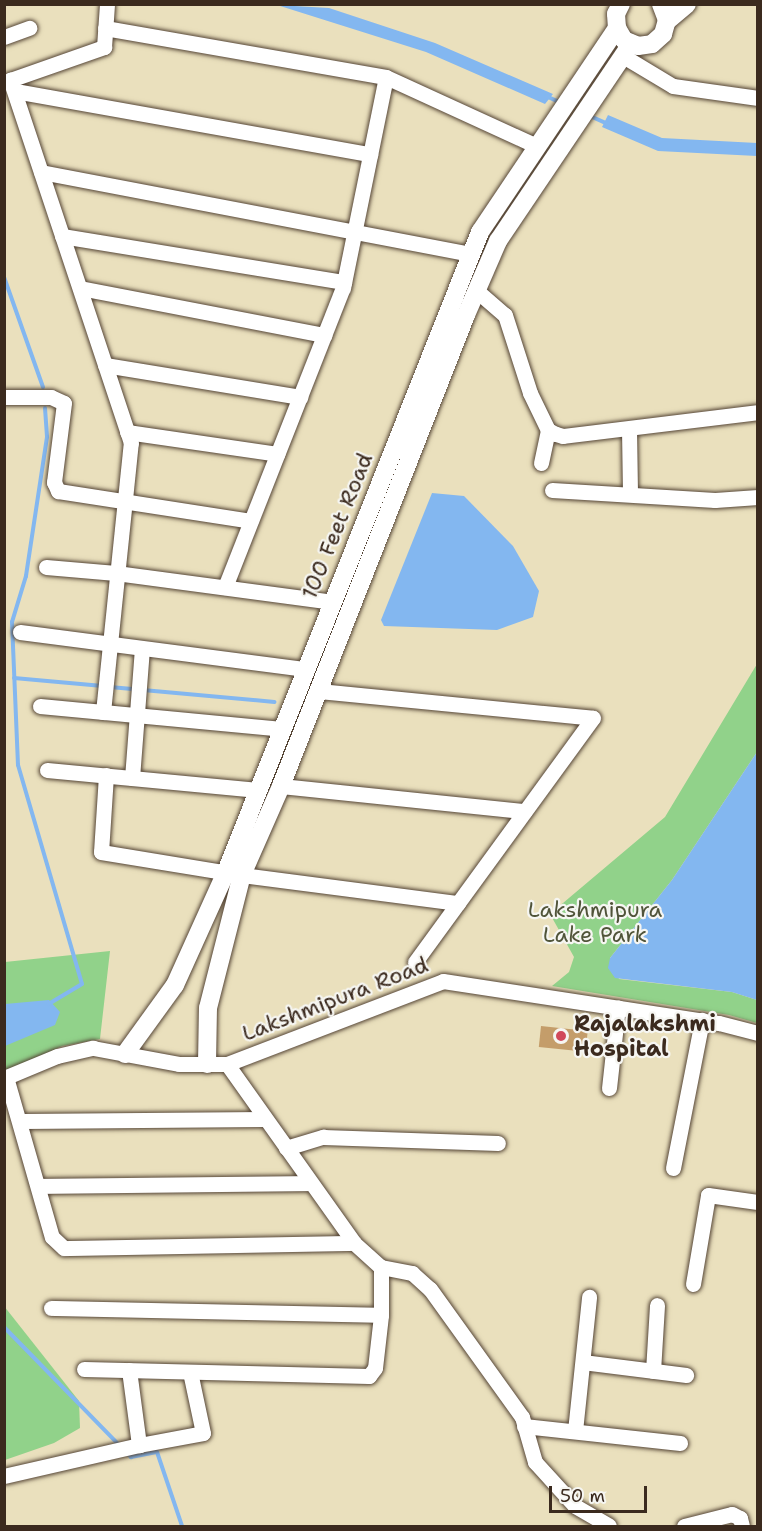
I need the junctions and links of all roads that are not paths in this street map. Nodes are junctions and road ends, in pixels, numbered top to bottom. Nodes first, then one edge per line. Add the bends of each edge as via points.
1 (107, 4) edge
2 (687, 4) edge
3 (617, 13) edge
4 (664, 13) edge
5 (29, 28) dead end
6 (105, 28) junction
7 (4, 37) edge
8 (627, 50) junction
9 (386, 77) junction
10 (15, 91) junction
11 (758, 98) edge
12 (537, 146) junction
13 (370, 154) junction
14 (41, 172) junction
15 (355, 229) junction
16 (62, 236) junction
17 (471, 254) junction
18 (344, 282) junction
19 (80, 288) junction
20 (477, 291) junction
21 (325, 335) junction
22 (105, 365) junction
23 (4, 397) edge
24 (300, 397) junction
25 (758, 412) edge
26 (629, 429) junction
27 (548, 430) junction
28 (127, 432) junction
29 (277, 454) junction
30 (541, 463) dead end
31 (552, 490) dead end
32 (630, 492) junction
33 (758, 497) edge
34 (125, 501) junction
35 (251, 521) junction
36 (46, 567) dead end
37 (116, 573) junction
38 (225, 587) junction
39 (333, 602) junction
40 (20, 632) dead end
41 (109, 644) junction
42 (142, 648) junction
43 (306, 669) junction
44 (319, 691) junction
45 (40, 706) dead end
46 (102, 712) junction
47 (137, 716) junction
48 (282, 729) junction
49 (47, 770) dead end
50 (106, 775) junction
51 (132, 778) junction
52 (281, 786) junction
53 (258, 790) junction
54 (525, 811) junction
55 (234, 874) junction
56 (458, 903) junction
57 (415, 962) dead end
58 (618, 1007) junction
59 (702, 1020) junction
60 (758, 1033) edge
61 (125, 1053) junction
62 (207, 1064) junction
63 (227, 1064) junction
64 (5, 1078) edge
65 (609, 1088) dead end
66 (264, 1119) junction
67 (21, 1121) junction
68 (498, 1143) dead end
69 (286, 1148) junction
70 (673, 1168) dead end
71 (309, 1183) junction
72 (39, 1186) junction
73 (758, 1202) edge
74 (354, 1243) junction
75 (381, 1267) junction
76 (693, 1284) dead end
77 (589, 1297) dead end
78 (657, 1305) dead end
79 (51, 1308) dead end
80 (381, 1315) junction
81 (583, 1362) junction
82 (84, 1369) dead end
83 (129, 1370) junction
84 (653, 1371) junction
85 (190, 1372) junction
86 (686, 1375) dead end
87 (524, 1426) junction
88 (575, 1431) junction
89 (680, 1443) dead end
90 (139, 1445) junction
91 (4, 1476) edge
92 (591, 1520) edge
93 (609, 1527) edge
94 (684, 1527) edge
95 (742, 1527) edge

1 - 6 street
2 - 4 main road
3 - 8 main road, 100 Feet Road
3 - 12 main road, 100 Feet Road via 574,92
4 - 8 main road via 663,34 652,44
5 - 7 street
6 - 9 street
6 - 10 street via 104,47 10,80
8 - 11 street via 673,86
8 - 20 main road, 100 Feet Road via 498,241
9 - 12 street
9 - 13 street
10 - 13 street
10 - 14 street
12 - 17 main road, 100 Feet Road via 480,232
13 - 15 street
14 - 15 street
14 - 16 street
15 - 17 street
15 - 18 street
16 - 18 street
16 - 19 street
17 - 39 main road, 100 Feet Road
18 - 21 street
19 - 21 street
19 - 22 street
20 - 27 street via 505,315 530,393
20 - 44 main road, 100 Feet Road
21 - 24 street
22 - 24 street
22 - 28 street
23 - 34 street via 51,397 64,403 56,489
24 - 29 street
25 - 26 street
26 - 27 street via 563,436
26 - 32 street
27 - 30 street
28 - 29 street
28 - 34 street via 131,443
29 - 35 street
31 - 32 street
32 - 33 street via 716,500
34 - 35 street
34 - 37 street
35 - 38 street
36 - 37 street
37 - 38 street
37 - 41 street
38 - 39 street
39 - 43 main road, 100 Feet Road
40 - 41 street
41 - 42 street
41 - 46 street
42 - 43 street
42 - 47 street
43 - 48 main road, 100 Feet Road
44 - 52 main road, 100 Feet Road
44 - 54 street via 594,718
45 - 46 street
46 - 47 street
47 - 48 street
47 - 51 street
48 - 53 main road, 100 Feet Road
49 - 50 street
50 - 51 street
50 - 55 street via 101,852
51 - 53 street
52 - 54 street
52 - 55 main road, 100 Feet Road
53 - 55 main road, 100 Feet Road
54 - 56 street
55 - 56 street
55 - 61 main road, 100 Feet Road via 175,985
55 - 62 main road, 100 Feet Road via 208,1008
56 - 57 street
58 - 59 street, Lakshmipura Road
58 - 63 street, Lakshmipura Road via 443,981
58 - 65 street
59 - 60 street, Lakshmipura Road
59 - 70 street
61 - 62 street, Lakshmipura Road via 178,1064
61 - 64 street, Lakshmipura Road via 93,1048 74,1051
62 - 63 street, Lakshmipura Road
63 - 66 street
64 - 67 street
66 - 67 street
66 - 69 street
67 - 72 street
68 - 69 street via 323,1137
69 - 71 street
71 - 72 street
71 - 74 street
72 - 74 street via 52,1237 64,1248
73 - 76 street via 708,1195
74 - 75 street
75 - 80 street
75 - 87 street via 412,1273 430,1289 522,1417
77 - 81 street
78 - 84 street
79 - 80 street
80 - 85 street via 375,1368 369,1376
81 - 84 street
81 - 88 street
82 - 83 street
83 - 85 street
83 - 90 street
84 - 86 street
85 - 90 street via 203,1433
87 - 88 street
87 - 92 street via 535,1462
88 - 89 street
90 - 91 street
92 - 93 street
94 - 95 street via 732,1514 740,1518

